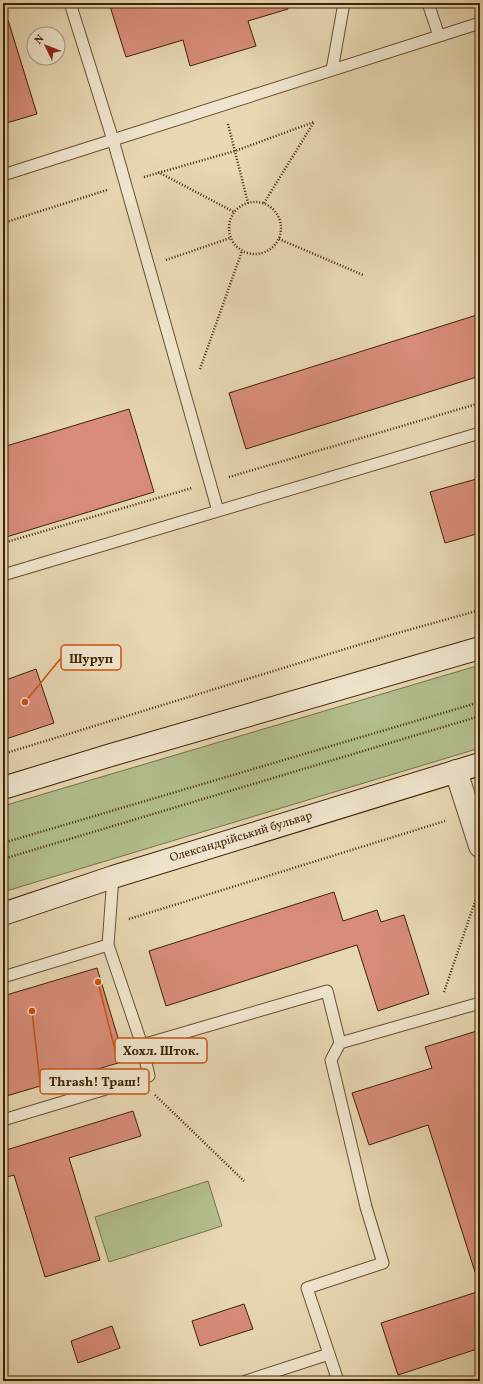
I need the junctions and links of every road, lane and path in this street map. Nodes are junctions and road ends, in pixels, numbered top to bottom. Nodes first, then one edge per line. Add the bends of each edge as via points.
1 (70, 3) edge
2 (344, 3) edge
3 (428, 3) edge
4 (480, 23) edge
5 (439, 36) junction
6 (332, 70) junction
7 (224, 104) junction
8 (113, 140) junction
9 (235, 151) junction
10 (158, 172) junction
11 (3, 175) edge
12 (125, 184) junction
13 (248, 203) junction
14 (264, 204) junction
15 (234, 212) junction
16 (3, 223) edge
17 (230, 238) junction
18 (279, 239) junction
19 (242, 251) junction
20 (149, 266) junction
21 (363, 275) dead end
22 (480, 403) edge
23 (188, 404) junction
24 (480, 433) edge
25 (210, 483) junction
26 (218, 511) junction
27 (3, 544) edge
28 (3, 575) edge
29 (480, 610) edge
30 (480, 648) edge
31 (480, 702) edge
32 (480, 716) edge
33 (3, 754) edge
34 (480, 764) edge
35 (456, 771) junction
36 (3, 788) edge
37 (469, 813) junction
38 (3, 843) edge
39 (480, 846) edge
40 (3, 859) edge
41 (113, 877) junction
42 (480, 887) edge
43 (3, 914) edge
44 (126, 920) dead end
45 (108, 945) junction
46 (3, 977) edge
47 (480, 1003) edge
48 (436, 1016) junction
49 (340, 1043) junction
50 (142, 1045) junction
51 (139, 1079) junction
52 (3, 1120) edge
53 (244, 1181) dead end
54 (328, 1354) junction
55 (246, 1381) edge
56 (338, 1381) edge

1 - 8 lane
2 - 6 lane
3 - 5 lane
4 - 5 lane
5 - 6 lane
6 - 7 lane
7 - 8 lane
7 - 9 path
8 - 11 lane
8 - 12 lane
9 - 10 path
9 - 13 path
9 - 14 path via 314,122
10 - 12 path
10 - 15 path
12 - 16 path
12 - 20 lane
13 - 14 path
13 - 15 path
14 - 18 path via 272,208 281,222
15 - 17 path via 228,229
17 - 19 path
17 - 20 path
18 - 19 path via 267,252 250,254
18 - 21 path
19 - 23 path
20 - 23 lane
22 - 25 path
23 - 25 lane
24 - 26 lane
25 - 26 lane
25 - 27 path
26 - 28 lane
29 - 33 path
30 - 36 main road
31 - 38 path
32 - 40 path
34 - 35 main road, Олександрійський бульвар
35 - 37 main road
35 - 41 main road, Олександрійський бульвар
37 - 39 main road
37 - 44 path
41 - 43 main road, Олександрійський бульвар
41 - 45 lane
42 - 48 path
45 - 46 lane
45 - 50 lane
47 - 48 lane
48 - 49 lane
49 - 50 lane via 327,991
49 - 54 lane via 331,1060 366,1207 383,1264 307,1288
50 - 51 lane via 150,1076
51 - 52 lane
51 - 53 path
54 - 55 lane
54 - 56 lane

